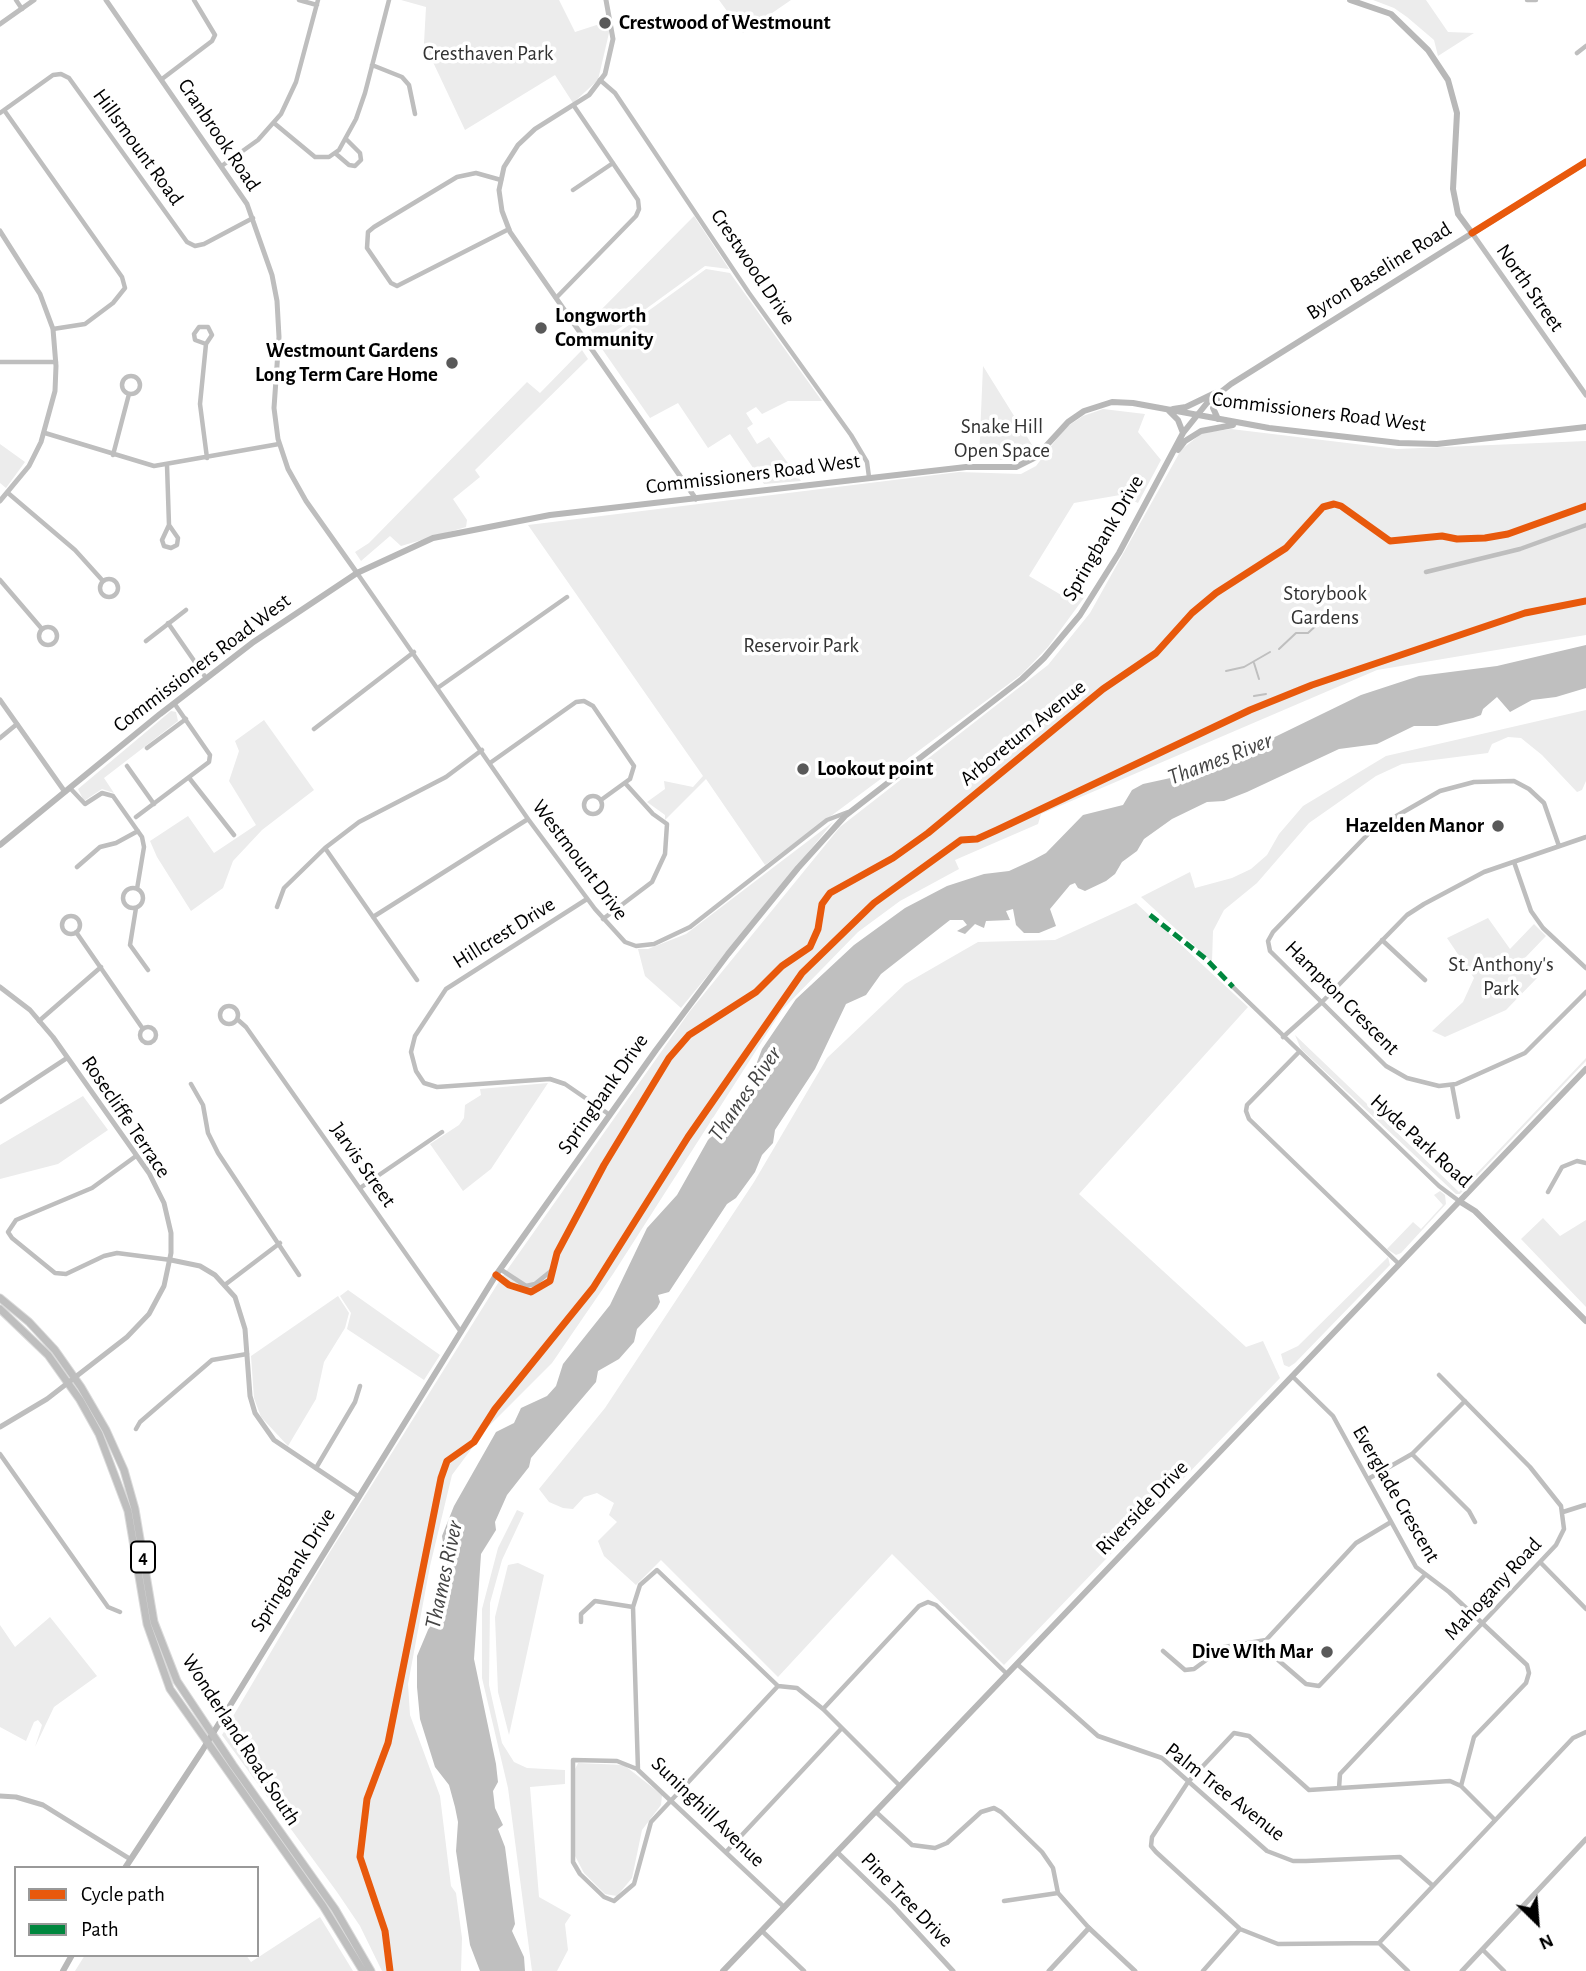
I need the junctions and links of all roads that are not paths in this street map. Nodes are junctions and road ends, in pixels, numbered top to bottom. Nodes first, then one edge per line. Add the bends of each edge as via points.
1 (16, 0) edge
2 (34, 0) edge
3 (106, 0) edge
4 (194, 0) edge
5 (299, 0) edge
6 (389, 0) edge
7 (606, 0) edge
8 (1350, 0) edge
9 (1527, 0) edge
10 (1536, 0) edge
11 (318, 3) edge
12 (22, 9) junction
13 (0, 24) edge
14 (1586, 46) edge
15 (1577, 53) dead end
16 (372, 65) junction
17 (162, 79) junction
18 (600, 80) junction
19 (574, 106) junction
20 (2, 112) edge
21 (415, 114) dead end
22 (274, 123) junction
23 (346, 139) junction
24 (335, 153) junction
25 (1586, 162) edge
26 (612, 163) junction
27 (223, 165) junction
28 (501, 180) junction
29 (573, 190) dead end
30 (253, 218) junction
31 (509, 229) junction
32 (0, 231) edge
33 (1472, 233) junction
34 (556, 298) junction
35 (53, 329) junction
36 (206, 344) junction
37 (0, 362) edge
38 (56, 362) junction
39 (1231, 384) junction
40 (129, 394) junction
41 (1586, 395) edge
42 (1168, 410) junction
43 (1195, 415) junction
44 (1218, 419) junction
45 (1262, 427) junction
46 (1586, 427) edge
47 (45, 433) junction
48 (1183, 433) junction
49 (279, 443) junction
50 (113, 456) junction
51 (207, 458) junction
52 (167, 465) junction
53 (1165, 466) junction
54 (869, 477) junction
55 (8, 493) junction
56 (696, 499) junction
57 (0, 501) edge
58 (1586, 506) edge
59 (169, 525) junction
60 (1586, 525) edge
61 (357, 572) junction
62 (1426, 572) dead end
63 (0, 580) edge
64 (103, 581) junction
65 (567, 597) dead end
66 (186, 610) dead end
67 (169, 623) junction
68 (42, 629) junction
69 (146, 641) dead end
70 (414, 652) junction
71 (206, 678) junction
72 (439, 687) junction
73 (0, 701) edge
74 (174, 703) junction
75 (186, 719) junction
76 (17, 724) junction
77 (314, 729) dead end
78 (0, 737) edge
79 (147, 748) dead end
80 (482, 750) junction
81 (490, 763) junction
82 (127, 766) dead end
83 (190, 779) junction
84 (625, 783) junction
85 (67, 790) junction
86 (601, 800) junction
87 (154, 804) junction
88 (852, 810) junction
89 (136, 817) dead end
90 (528, 819) junction
91 (138, 831) junction
92 (234, 835) dead end
93 (1586, 837) edge
94 (0, 845) edge
95 (1559, 846) junction
96 (325, 848) junction
97 (1514, 862) junction
98 (77, 867) dead end
99 (137, 889) junction
100 (587, 899) junction
101 (277, 907) dead end
102 (136, 908) junction
103 (373, 917) junction
104 (603, 919) junction
105 (76, 932) dead end
106 (1382, 940) junction
107 (101, 967) junction
108 (1586, 968) edge
109 (148, 971) dead end
110 (417, 980) dead end
111 (1425, 980) dead end
112 (0, 987) edge
113 (1233, 987) dead end
114 (1586, 992) edge
115 (1321, 1003) junction
116 (237, 1020) junction
117 (39, 1021) junction
118 (143, 1029) dead end
119 (1283, 1037) junction
120 (1299, 1052) junction
121 (67, 1058) junction
122 (1586, 1069) edge
123 (191, 1084) dead end
124 (1452, 1085) junction
125 (0, 1102) edge
126 (610, 1116) junction
127 (1458, 1117) dead end
128 (442, 1132) dead end
129 (136, 1156) junction
130 (1586, 1163) edge
131 (360, 1188) junction
132 (1548, 1192) dead end
133 (1460, 1201) junction
134 (280, 1243) junction
135 (171, 1260) junction
136 (1399, 1264) junction
137 (498, 1272) junction
138 (299, 1275) dead end
139 (226, 1284) junction
140 (0, 1298) edge
141 (0, 1309) edge
142 (1586, 1321) edge
143 (461, 1332) junction
144 (248, 1354) junction
145 (1439, 1375) dead end
146 (1292, 1376) junction
147 (72, 1381) junction
148 (360, 1386) dead end
149 (1465, 1401) junction
150 (0, 1427) edge
151 (136, 1429) dead end
152 (0, 1454) edge
153 (1412, 1454) junction
154 (316, 1469) junction
155 (1368, 1479) junction
156 (359, 1497) junction
157 (1586, 1505) edge
158 (1563, 1511) junction
159 (1391, 1522) junction
160 (1475, 1522) dead end
161 (1539, 1562) junction
162 (1424, 1576) junction
163 (633, 1607) junction
164 (1586, 1609) edge
165 (120, 1612) dead end
166 (581, 1622) dead end
167 (1483, 1623) junction
168 (1266, 1640) junction
169 (1163, 1651) dead end
170 (1017, 1664) junction
171 (1007, 1674) junction
172 (778, 1686) junction
173 (823, 1709) junction
174 (841, 1729) junction
175 (1586, 1732) edge
176 (212, 1735) junction
177 (207, 1744) junction
178 (638, 1770) junction
179 (1188, 1782) junction
180 (900, 1786) junction
181 (1461, 1786) junction
182 (1339, 1788) junction
183 (0, 1796) edge
184 (671, 1798) junction
185 (876, 1812) junction
186 (1495, 1820) junction
187 (1586, 1839) edge
188 (726, 1852) junction
189 (837, 1852) junction
190 (130, 1859) junction
191 (126, 1866) edge
192 (1432, 1885) junction
193 (1058, 1893) junction
194 (1004, 1901) dead end
195 (784, 1907) junction
196 (1089, 1928) junction
197 (1240, 1929) junction
198 (762, 1931) junction
199 (1379, 1943) junction
200 (1483, 1950) junction
201 (363, 1971) edge
202 (371, 1971) edge
203 (723, 1971) edge
204 (804, 1971) edge
205 (953, 1971) edge
206 (1049, 1971) edge
207 (1135, 1971) edge
208 (1203, 1971) edge
209 (1408, 1971) edge
210 (1462, 1971) edge
211 (1504, 1971) edge

1 - 12 street
2 - 12 street
3 - 17 street, Cranbrook Road
4 - 17 street via 215,35
5 - 11 street
6 - 16 street
7 - 18 street via 613,39
8 - 33 main road via 1391,13 1428,50 1448,80 1457,113 1453,189 1458,214
9 - 10 street
11 - 22 street via 296,82
12 - 13 street
14 - 15 street
16 - 21 street via 402,77 409,85
16 - 23 street
17 - 27 street, Cranbrook Road
18 - 19 street
18 - 54 street, Crestwood Drive via 615,93 851,435 867,462
19 - 26 street
19 - 28 street via 518,145
20 - 30 street, Hillsmount Road via 53,75 69,78 187,242 204,244
20 - 35 street via 122,277 125,288 114,303 85,324
22 - 24 street via 315,157
22 - 27 street
23 - 24 street
23 - 24 street via 361,160 349,165
25 - 33 main road, Byron Baseline Road
26 - 29 street
26 - 34 street via 638,200 639,209
27 - 30 street, Cranbrook Road
28 - 31 street via 502,211
28 - 31 street via 476,173 457,177 374,227 368,232 367,248 397,286
30 - 49 street, Cranbrook Road via 277,301 275,408
31 - 34 street
32 - 35 street via 29,274
33 - 39 main road, Byron Baseline Road
33 - 41 street, North Street
34 - 56 street
35 - 38 street
36 - 36 street via 212,332 200,327 194,337
36 - 51 street via 200,422
37 - 38 street
38 - 47 street
39 - 42 main road via 1186,407
39 - 43 main road, Byron Baseline Road
39 - 44 main road via 1213,404
40 - 40 street via 140,387 133,376 122,382
40 - 50 street
42 - 43 main road, Commissioners Road West
42 - 48 main road
42 - 54 main road, Commissioners Road West via 1133,403 1102,404 1068,422 1044,450 1016,467
43 - 44 main road, Commissioners Road West
43 - 48 main road, Springbank Drive
44 - 45 main road, Commissioners Road West
45 - 46 main road, Commissioners Road West via 1422,444
45 - 53 main road via 1223,425 1200,431 1185,441
47 - 50 street
47 - 55 street via 29,466
48 - 53 main road, Springbank Drive
49 - 51 street
49 - 61 street, Cranbrook Road via 306,501
50 - 52 street
51 - 52 street
52 - 59 street
53 - 88 main road, Springbank Drive via 1080,615 1044,657
54 - 56 main road, Commissioners Road West
55 - 57 street
55 - 64 street via 75,550
56 - 61 main road, Commissioners Road West via 481,527 433,538
58 - 137 street, Arboretum Avenue via 1508,534 1390,541 1341,506 1323,508 1286,548 1216,593 1156,653 1094,696 928,833 893,859 830,893 822,904 810,947 756,992 689,1035 669,1058 604,1165 557,1254 550,1281 531,1292 509,1284
59 - 59 street via 178,538 171,548 162,540
60 - 62 street via 1520,549
61 - 70 street, Westmount Drive
61 - 71 main road, Commissioners Road West
63 - 68 street
64 - 64 street via 101,592 114,595 116,582
65 - 72 street
66 - 67 street
67 - 69 street
67 - 71 street
68 - 68 street via 40,641 54,643 56,631
70 - 72 street, Westmount Drive
70 - 77 street
71 - 74 main road, Commissioners Road West
72 - 80 street, Westmount Drive
73 - 76 street
74 - 75 street
74 - 85 main road, Commissioners Road West
75 - 79 street
75 - 83 street via 210,755 205,768
76 - 78 street
76 - 85 street
80 - 81 street, Westmount Drive
80 - 96 street via 446,777 359,822
81 - 84 street via 576,702 584,701 593,706 634,766
81 - 90 street, Westmount Drive
82 - 87 street
83 - 87 street
83 - 92 street
84 - 86 street
84 - 104 street via 667,824 665,854 652,882
85 - 91 street via 85,804 108,792
85 - 94 main road, Commissioners Road West
86 - 86 street via 587,798 586,811 598,813
87 - 89 street
88 - 104 street, Westmount Drive via 827,820 673,937 636,946 625,942
88 - 126 main road, Springbank Drive via 727,954
90 - 100 street, Westmount Drive
90 - 103 street
91 - 98 street via 100,847
91 - 99 street via 144,847
93 - 95 street
95 - 97 street
95 - 115 street, Hampton Crescent via 1544,803 1514,781 1474,782 1440,791 1389,817 1268,941 1270,951
96 - 101 street via 284,888
96 - 103 street
97 - 106 street via 1484,872 1424,904
97 - 108 street via 1531,911
99 - 102 street via 143,899
99 - 102 street via 127,890 123,899 129,908
100 - 104 street, Westmount Drive
100 - 126 street, Hillcrest Drive via 446,989 415,1036 411,1052 424,1083 437,1087 550,1079 565,1084
102 - 109 street via 130,946
103 - 110 street
105 - 107 street
106 - 111 street
106 - 115 street
107 - 117 street
107 - 118 street
112 - 117 street, Rosecliffe Terrace
113 - 119 street, Hyde Park Road
114 - 124 street, Hampton Crescent via 1525,1053
115 - 119 street
115 - 124 street, Hampton Crescent via 1386,1066 1423,1083
116 - 116 street, Jarvis Street via 233,1007 221,1011 223,1022
116 - 131 street, Jarvis Street
117 - 121 street, Rosecliffe Terrace
119 - 120 street, Hyde Park Road
120 - 133 street, Hyde Park Road
120 - 136 street via 1247,1105 1249,1119
121 - 125 street
121 - 129 street, Rosecliffe Terrace
122 - 133 main road, Riverside Drive
123 - 134 street via 203,1105 208,1133 218,1153
124 - 127 street
126 - 137 main road, Springbank Drive
128 - 131 street
129 - 135 street, Rosecliffe Terrace via 164,1203
129 - 135 street via 92,1188 16,1220 8,1232 55,1273 117,1253
130 - 132 street via 1562,1167
131 - 143 street, Jarvis Street
133 - 136 main road, Riverside Drive
133 - 142 main road, Hyde Park Road
134 - 138 street
134 - 139 street
135 - 139 street via 200,1266
135 - 147 street, Rosecliffe Terrace via 149,1314
136 - 146 main road, Riverside Drive
137 - 143 main road, Springbank Drive
139 - 144 street via 239,1305
140 - 147 main road, Wonderland Road South / 4 via 29,1322
141 - 147 main road, Wonderland Road South / 4
143 - 156 main road, Springbank Drive
144 - 151 street via 212,1360
144 - 154 street via 250,1396 256,1413 274,1440
145 - 149 street
146 - 155 street, Everglade Crescent via 1333,1416
146 - 170 main road, Riverside Drive
147 - 150 street, Rosecliffe Terrace
147 - 176 main road, Wonderland Road South / 4 via 106,1430 124,1470 163,1650
147 - 177 main road, Wonderland Road South / 4 via 99,1434 128,1511 145,1617 159,1664
148 - 154 street
149 - 153 street
149 - 158 street via 1511,1445
152 - 165 street via 108,1607
153 - 155 street
153 - 160 street
154 - 156 street
155 - 159 street, Everglade Crescent
156 - 176 main road, Springbank Drive
157 - 158 street
158 - 161 street, Mahogany Road via 1564,1529
159 - 162 street, Everglade Crescent
159 - 168 street via 1356,1543
161 - 164 street
161 - 167 street, Mahogany Road
162 - 167 street, Everglade Crescent
162 - 168 street via 1319,1686 1306,1684 1279,1660
163 - 166 street via 595,1601 581,1614
163 - 172 street, Suninghill Avenue via 640,1585 657,1570
163 - 178 street, Suninghill Avenue
167 - 181 street, Everglade Crescent via 1527,1665 1529,1673 1526,1683 1474,1737
167 - 182 street, Mahogany Road via 1340,1773
168 - 169 street via 1224,1647 1194,1669 1185,1670
170 - 171 main road, Riverside Drive
170 - 179 street, Palm Tree Avenue via 1085,1728 1162,1758
171 - 173 street via 928,1601
171 - 180 main road, Riverside Drive
172 - 173 street via 797,1688
172 - 184 street
173 - 174 street
174 - 180 street
174 - 188 street
175 - 186 street via 1573,1738
176 - 177 main road, Springbank Drive
176 - 202 main road, Wonderland Road South / 4 via 335,1909
177 - 190 main road, Springbank Drive
177 - 201 main road, Wonderland Road South / 4 via 323,1906
178 - 184 street, Suninghill Avenue
178 - 184 street via 617,1761 572,1760 573,1862 604,1897 614,1901 634,1884 647,1829
179 - 182 street via 1220,1744 1234,1733 1243,1733 1300,1785 1309,1790
179 - 192 street, Palm Tree Avenue via 1267,1851 1306,1861 1400,1857
179 - 197 street via 1152,1837 1151,1846
180 - 185 main road, Riverside Drive
181 - 182 street via 1450,1781
181 - 186 street
183 - 190 street via 43,1805
184 - 188 street, Suninghill Avenue
185 - 189 main road, Riverside Drive
185 - 193 street via 922,1848 947,1843 987,1809 1001,1812 1048,1860
186 - 192 street
187 - 200 street
188 - 195 street, Suninghill Avenue
189 - 195 main road, Riverside Drive
189 - 205 street, Pine Tree Drive
190 - 191 main road, Springbank Drive
192 - 199 street
193 - 194 street
193 - 196 street
195 - 198 main road, Riverside Drive
196 - 206 street
196 - 207 street
197 - 199 street via 1278,1944
197 - 208 street
198 - 203 main road, Riverside Drive
198 - 204 street
199 - 209 street
200 - 210 street
200 - 211 street

